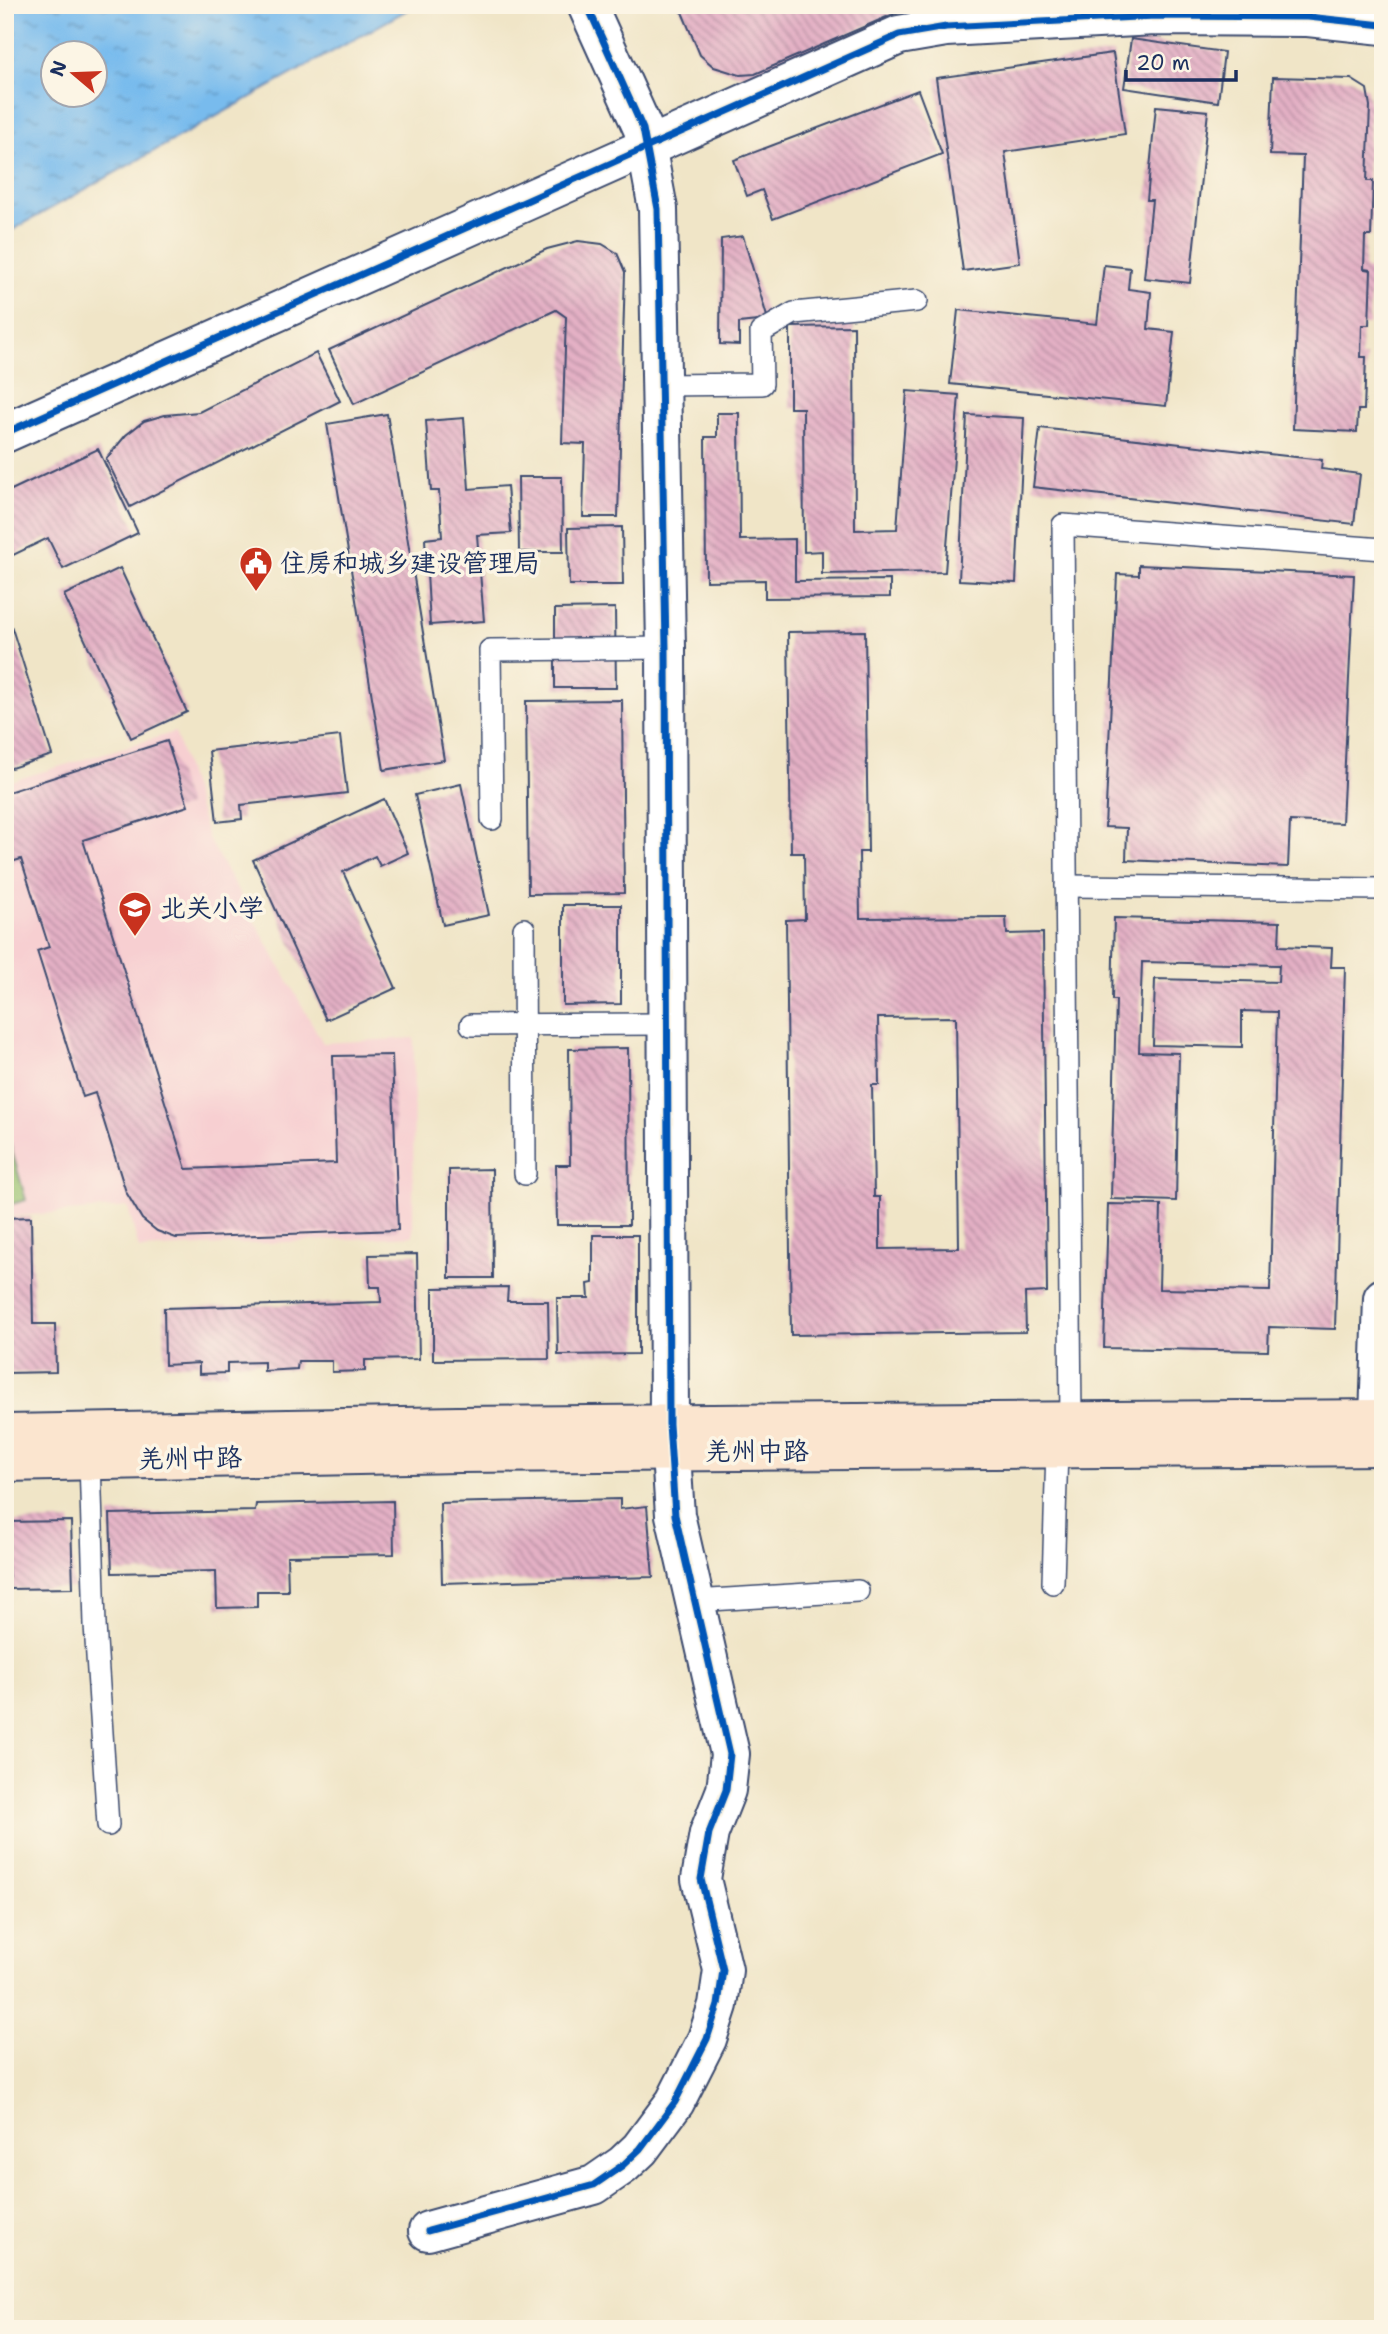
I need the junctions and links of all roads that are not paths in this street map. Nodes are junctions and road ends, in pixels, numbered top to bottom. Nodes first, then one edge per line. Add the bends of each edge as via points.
1 (587, 5) edge
2 (1383, 25) edge
3 (646, 148) junction
4 (917, 301) dead end
5 (661, 385) junction
6 (5, 433) edge
7 (1383, 549) edge
8 (666, 648) junction
9 (492, 819) dead end
10 (1066, 886) junction
11 (1383, 889) edge
12 (524, 929) dead end
13 (667, 1024) junction
14 (471, 1025) dead end
15 (524, 1025) junction
16 (525, 1174) dead end
17 (1383, 1298) edge
18 (1381, 1428) edge
19 (5, 1434) edge
20 (1064, 1435) junction
21 (670, 1438) junction
22 (90, 1460) junction
23 (5, 1461) edge
24 (1053, 1583) dead end
25 (858, 1591) dead end
26 (694, 1601) junction
27 (108, 1825) dead end
28 (428, 2231) dead end

1 - 3 street via 643,129
2 - 3 street via 1308,18 1155,16 946,27 899,35
3 - 5 street via 658,209
3 - 6 street
4 - 5 lane via 794,313 761,332 762,384
5 - 8 street
7 - 10 lane via 1063,525
8 - 9 lane via 490,650
8 - 13 street
10 - 11 lane
10 - 20 lane
12 - 15 lane
13 - 15 lane
13 - 21 street
14 - 15 lane
15 - 16 lane
17 - 18 street
18 - 20 main road, 羌州中路
19 - 21 main road, 羌州中路
20 - 21 main road, 羌州中路
20 - 24 lane
21 - 22 main road, 羌州中路
21 - 26 street via 674,1515
22 - 23 main road, 羌州中路
22 - 27 lane
25 - 26 lane
26 - 28 street via 730,1754 726,1790 701,1867 723,1970 707,2039 662,2121 640,2148 604,2179

